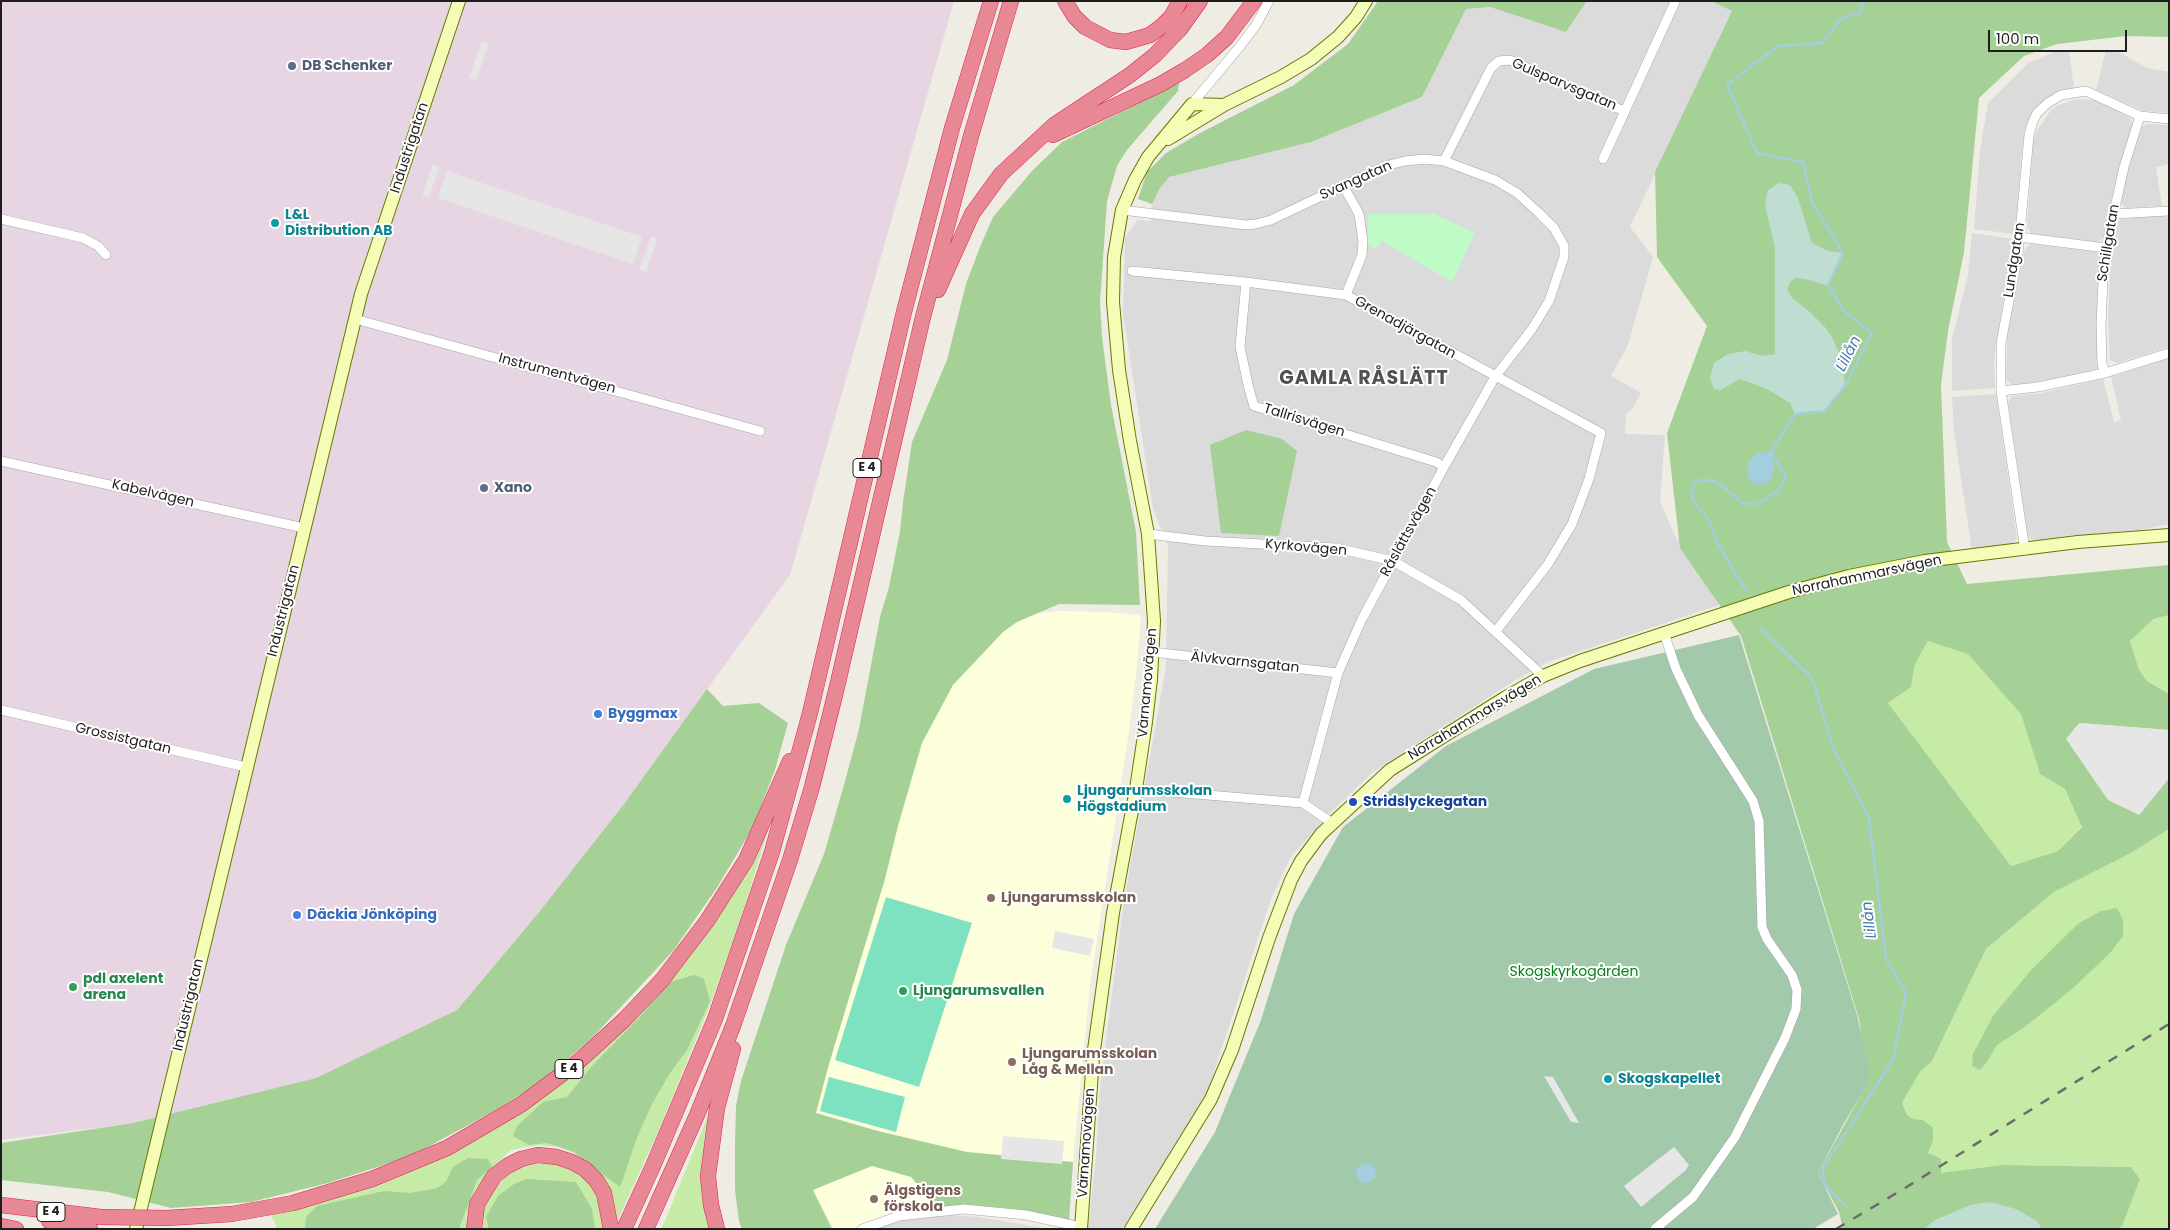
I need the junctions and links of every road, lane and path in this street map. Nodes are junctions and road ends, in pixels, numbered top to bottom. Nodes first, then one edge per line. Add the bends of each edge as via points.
1 (459, 1) edge
2 (991, 1) edge
3 (1011, 1) edge
4 (1065, 1) edge
5 (1180, 1) edge
6 (1200, 1) edge
7 (1254, 1) edge
8 (1269, 1) edge
9 (1366, 1) edge
10 (1675, 2) edge
11 (1194, 8) edge
12 (1192, 104) junction
13 (1224, 105) junction
14 (1624, 111) junction
15 (2140, 116) junction
16 (2169, 119) edge
17 (1157, 146) junction
18 (1030, 147) junction
19 (1603, 159) dead end
20 (1444, 162) junction
21 (1344, 186) junction
22 (1122, 210) junction
23 (2169, 211) edge
24 (2112, 214) junction
25 (1, 219) edge
26 (2019, 237) junction
27 (1564, 246) joint
28 (2106, 248) junction
29 (106, 255) dead end
30 (1132, 271) dead end
31 (1246, 282) junction
32 (1346, 295) junction
33 (355, 319) junction
34 (914, 353) junction
35 (2169, 353) edge
36 (2105, 373) junction
37 (1495, 377) junction
38 (2001, 391) junction
39 (760, 431) dead end
40 (1, 461) edge
41 (1444, 467) junction
42 (304, 528) junction
43 (1148, 534) junction
44 (2169, 535) edge
45 (2025, 550) junction
46 (1393, 561) junction
47 (1496, 631) junction
48 (1664, 633) junction
49 (1152, 652) junction
50 (1338, 673) junction
51 (1543, 676) junction
52 (1, 710) edge
53 (810, 713) junction
54 (246, 767) junction
55 (1136, 789) junction
56 (1302, 804) junction
57 (1332, 823) junction
58 (762, 945) junction
59 (1, 1206) edge
60 (1, 1226) edge
61 (1081, 1228) edge
62 (16, 1229) edge
63 (90, 1229) edge
64 (136, 1229) edge
65 (474, 1229) edge
66 (611, 1229) edge
67 (624, 1229) edge
68 (646, 1229) edge
69 (717, 1229) edge
70 (862, 1229) edge
71 (1131, 1229) edge
72 (1655, 1229) edge

1 - 33 street, Industrigatan
2 - 53 highway, E 4 via 952,128 904,312
3 - 34 highway, E 4 via 971,136
4 - 5 highway via 1085,27 1110,40 1126,42 1150,35 1162,26
6 - 11 highway
7 - 18 highway via 1227,37 1185,70
8 - 12 street via 1246,38
9 - 13 street, Värnamovägen via 1338,37 1311,59
10 - 14 street
11 - 18 highway via 1170,42 1155,55 1054,125
12 - 13 street, Värnamovägen
12 - 17 street, Värnamovägen
13 - 17 street, Värnamovägen
14 - 19 street
14 - 20 street, Gulsparvsgatan via 1510,60 1499,61 1491,68
15 - 16 street, Lundgatan
15 - 24 street, Schillgatan
15 - 26 street, Lundgatan via 2086,91 2062,95 2037,113 2028,135
17 - 22 street, Värnamovägen via 1135,180
18 - 34 highway via 1001,174 972,214 942,279
20 - 21 street, Svangatan via 1414,160 1385,166
20 - 27 street, Svangatan via 1495,180 1517,194 1554,228
21 - 22 street, Svangatan via 1271,220 1246,225
21 - 32 street via 1359,214 1363,241 1362,255
22 - 43 street, Värnamovägen via 1114,256 1113,302 1127,426
23 - 24 street
24 - 28 street, Schillgatan
25 - 29 street via 83,238
26 - 28 street
26 - 38 street, Lundgatan via 2000,343
27 - 37 street, Råslättsvägen via 1564,257 1549,301
28 - 36 street, Schillgatan via 2101,325
30 - 31 street, Grenadjärgatan
31 - 32 street, Grenadjärgatan
31 - 41 street, Tallrisvägen via 1240,347 1254,406
32 - 37 street, Grenadjärgatan
33 - 39 street, Instrumentvägen
33 - 42 street, Industrigatan
34 - 58 highway, E 4 via 812,787
35 - 36 street
36 - 38 street
37 - 41 street, Råslättsvägen
37 - 47 street, Grenadjärgatan via 1601,433 1589,479 1572,524 1548,564
38 - 45 street, Lundgatan
40 - 42 street, Kabelvägen
41 - 46 street, Råslättsvägen
42 - 54 street, Industrigatan
43 - 46 street, Kyrkovägen via 1204,541 1336,548
43 - 49 street, Värnamovägen via 1154,613
44 - 45 street, Norrahammarsvägen via 2087,541
45 - 48 street, Norrahammarsvägen via 1925,561 1849,576
46 - 47 street, Kyrkovägen via 1461,600
46 - 50 street, Råslättsvägen
47 - 51 street, Kyrkovägen
48 - 51 street, Norrahammarsvägen
48 - 72 street via 1676,669 1698,715 1754,801 1759,821 1762,927 1766,939 1792,975 1797,990 1796,1009 1786,1038 1735,1136 1693,1197
49 - 50 street, Älvkvarnsgatan
49 - 55 street, Värnamovägen via 1149,703
50 - 56 street, Råslättsvägen
51 - 57 street, Norrahammarsvägen via 1390,770
52 - 54 street, Grossistgatan
53 - 59 highway, E 4, bridge via 746,860 707,921 662,980 624,1020 578,1062 522,1104 447,1148 372,1179 293,1202 232,1214 167,1218 101,1217
53 - 67 highway via 772,852 715,1019
54 - 64 street, Industrigatan
55 - 56 street
55 - 61 street, Värnamovägen via 1101,988
56 - 57 street
57 - 71 street, Norrahammarsvägen via 1310,847 1291,880 1232,1050 1211,1099
58 - 68 highway, E 4 via 701,1106
58 - 69 highway via 717,1108 711,1141 708,1176
59 - 63 highway via 60,1224
60 - 62 highway
61 - 70 street via 1026,1215 964,1209 899,1216
65 - 66 highway via 477,1204 494,1176 521,1159 538,1155 557,1157 585,1169 596,1180 604,1193

